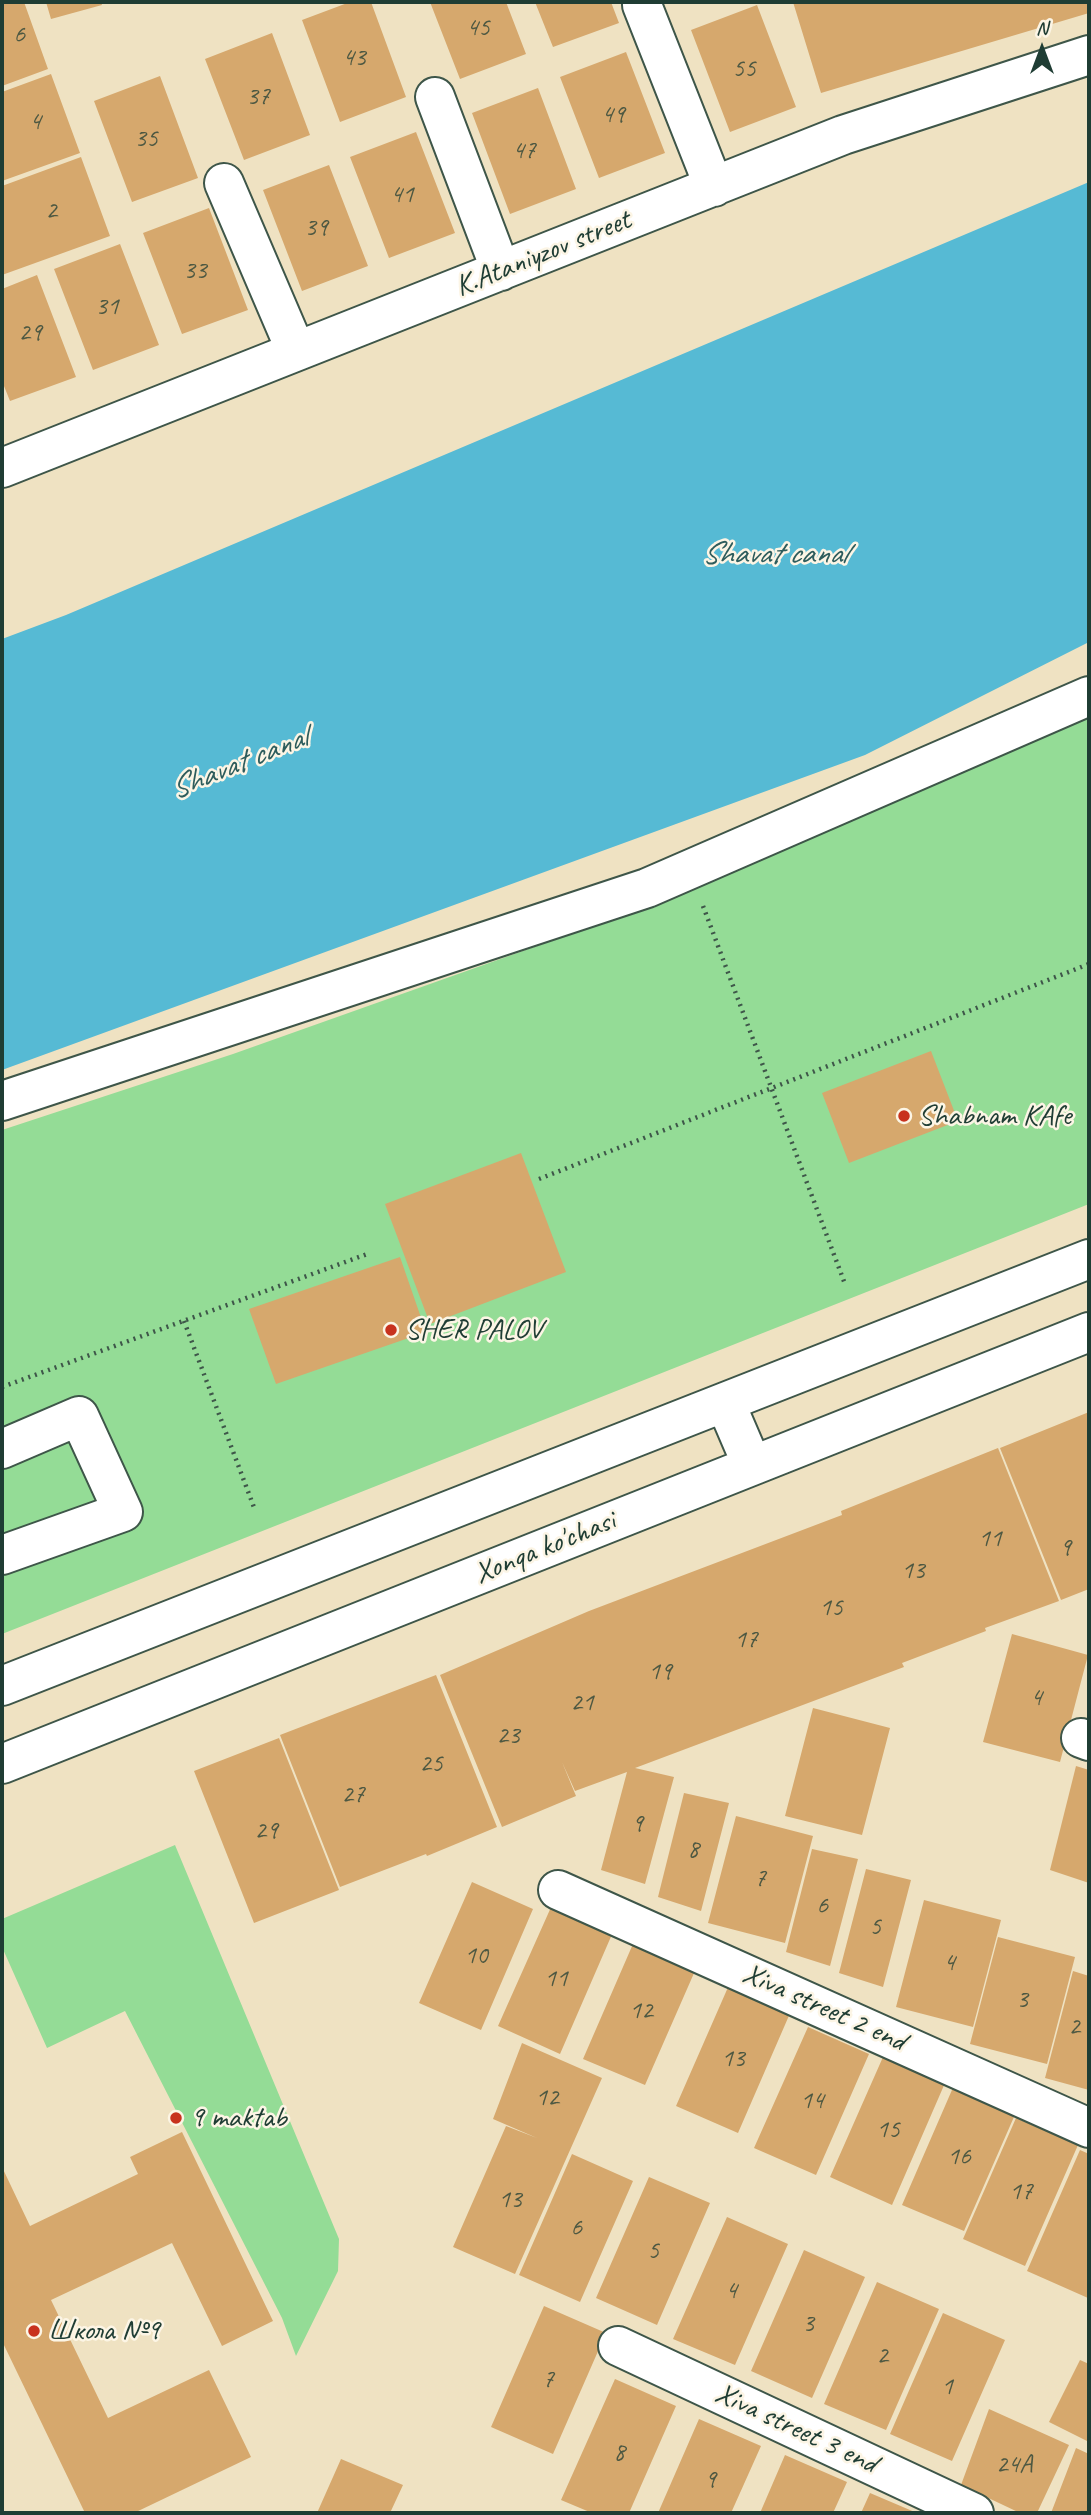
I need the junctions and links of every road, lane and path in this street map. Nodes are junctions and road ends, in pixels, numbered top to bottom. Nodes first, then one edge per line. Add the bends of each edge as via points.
1 (642, 5) dead end
2 (1089, 55) edge
3 (435, 97) dead end
4 (224, 183) dead end
5 (714, 187) junction
6 (501, 271) junction
7 (296, 351) junction
8 (2, 468) edge
9 (1089, 696) edge
10 (690, 869) junction
11 (1089, 964) edge
12 (772, 1088) junction
13 (2, 1101) edge
14 (539, 1179) dead end
15 (370, 1253) dead end
16 (1089, 1259) edge
17 (845, 1284) dead end
18 (184, 1321) junction
19 (1089, 1332) edge
20 (2, 1387) edge
21 (725, 1402) junction
22 (2, 1449) edge
23 (752, 1465) junction
24 (255, 1510) dead end
25 (2, 1555) edge
26 (2, 1686) edge
27 (2, 1764) edge
28 (558, 1890) dead end
29 (1089, 2128) edge
30 (618, 2346) dead end
31 (974, 2513) edge

1 - 5 street
2 - 5 street, K.Ataniyzov street via 843,135
3 - 6 street
4 - 7 street
5 - 6 street, K.Ataniyzov street
6 - 7 street, K.Ataniyzov street
7 - 8 street, K.Ataniyzov street
9 - 10 street
10 - 12 path
10 - 13 street
11 - 12 path
12 - 14 path
12 - 17 path
15 - 18 path
16 - 21 street
18 - 20 path
18 - 24 path
19 - 23 street, Xonqa ko'chasi
21 - 23 street
21 - 26 street
22 - 25 street via 79,1416 123,1512
23 - 27 street, Xonqa ko'chasi
28 - 29 street, Xiva street 2 end
30 - 31 street, Xiva street 3 end

